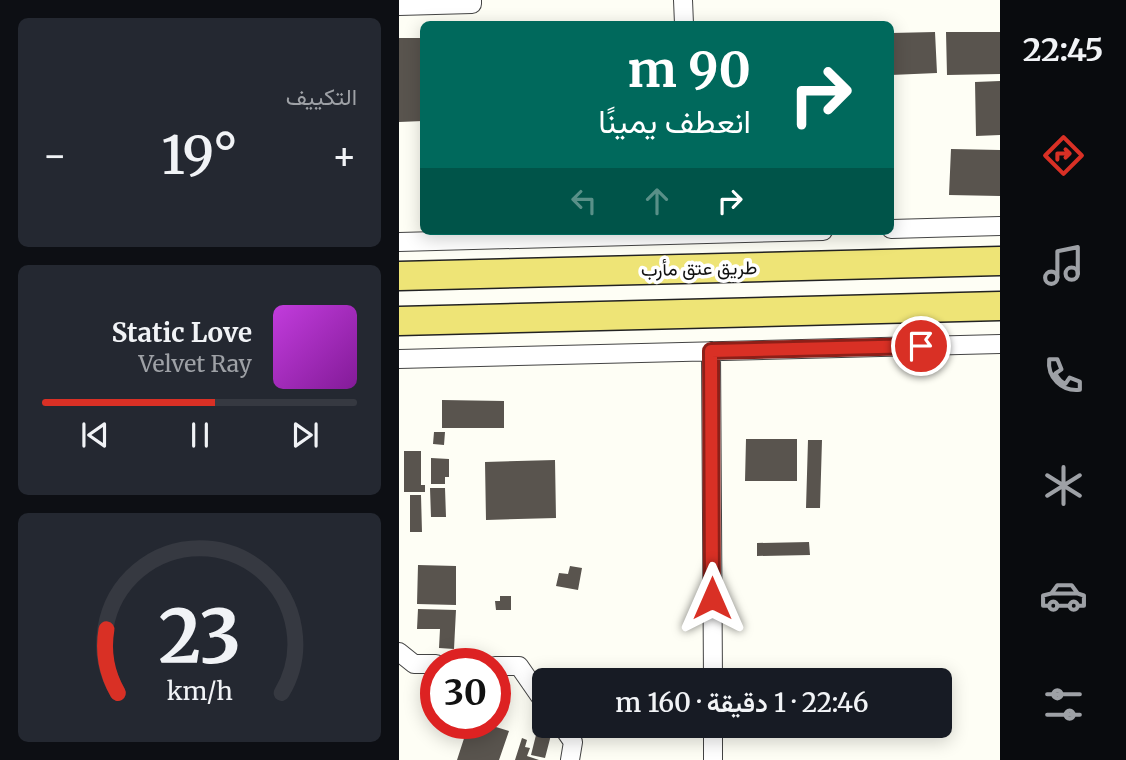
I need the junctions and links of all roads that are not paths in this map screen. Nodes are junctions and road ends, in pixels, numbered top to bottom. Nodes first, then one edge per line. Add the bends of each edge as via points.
1 (472, 0) edge
2 (683, 0) edge
3 (399, 6) edge
4 (684, 21) edge
5 (1000, 226) edge
6 (894, 229) edge
7 (626, 235) edge
8 (399, 242) edge
9 (1000, 261) edge
10 (399, 276) edge
11 (1000, 306) edge
12 (399, 321) edge
13 (1000, 344) edge
14 (711, 351) junction
15 (399, 359) edge
16 (399, 652) edge
17 (420, 663) edge
18 (511, 666) edge
19 (713, 668) edge
20 (532, 685) edge
21 (570, 738) edge
22 (713, 738) edge
23 (570, 760) edge
24 (713, 760) edge

1 - 3 street via 472,4
2 - 4 street
5 - 6 street
7 - 8 street
9 - 10 main road, طريق عتق مأرب
11 - 12 main road
13 - 14 street
14 - 15 street
14 - 19 street
16 - 17 street
18 - 20 street via 519,666
21 - 23 street
22 - 24 street

